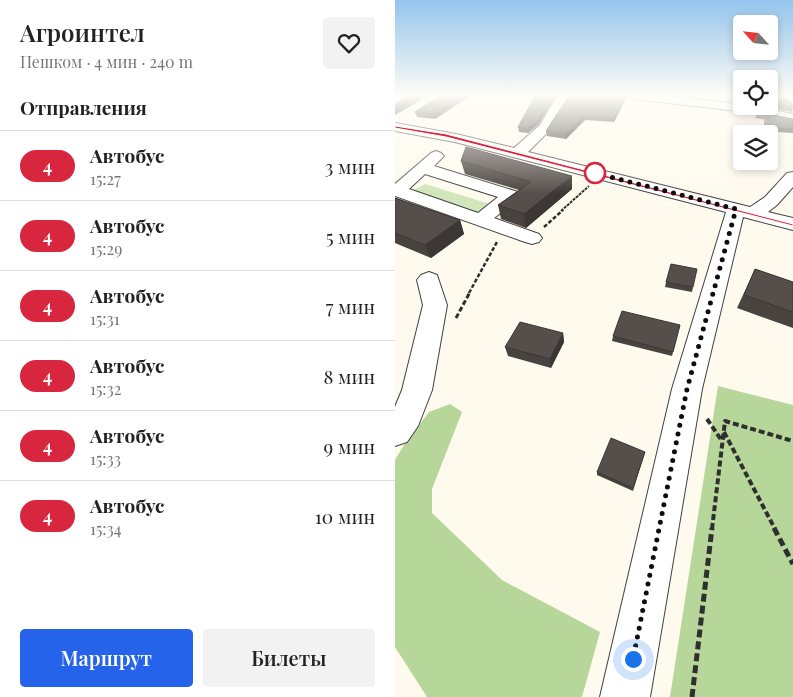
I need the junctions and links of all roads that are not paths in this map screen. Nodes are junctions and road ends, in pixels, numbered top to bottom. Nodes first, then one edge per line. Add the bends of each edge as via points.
1 (403, 129) edge
2 (543, 129) edge
3 (456, 138) junction
4 (517, 153) junction
5 (422, 168) junction
6 (793, 177) edge
7 (745, 211) junction
8 (480, 220) junction
9 (793, 224) edge
10 (532, 238) road end
11 (429, 280) dead end
12 (395, 431) edge
13 (625, 697) edge

1 - 3 street
2 - 4 street
3 - 4 street
3 - 5 street
4 - 7 street
5 - 8 street via 397,192
5 - 8 street via 513,196
6 - 7 street via 771,201
7 - 9 street
7 - 13 street via 687,389
8 - 10 street
11 - 12 street via 435,306 417,390 407,416

